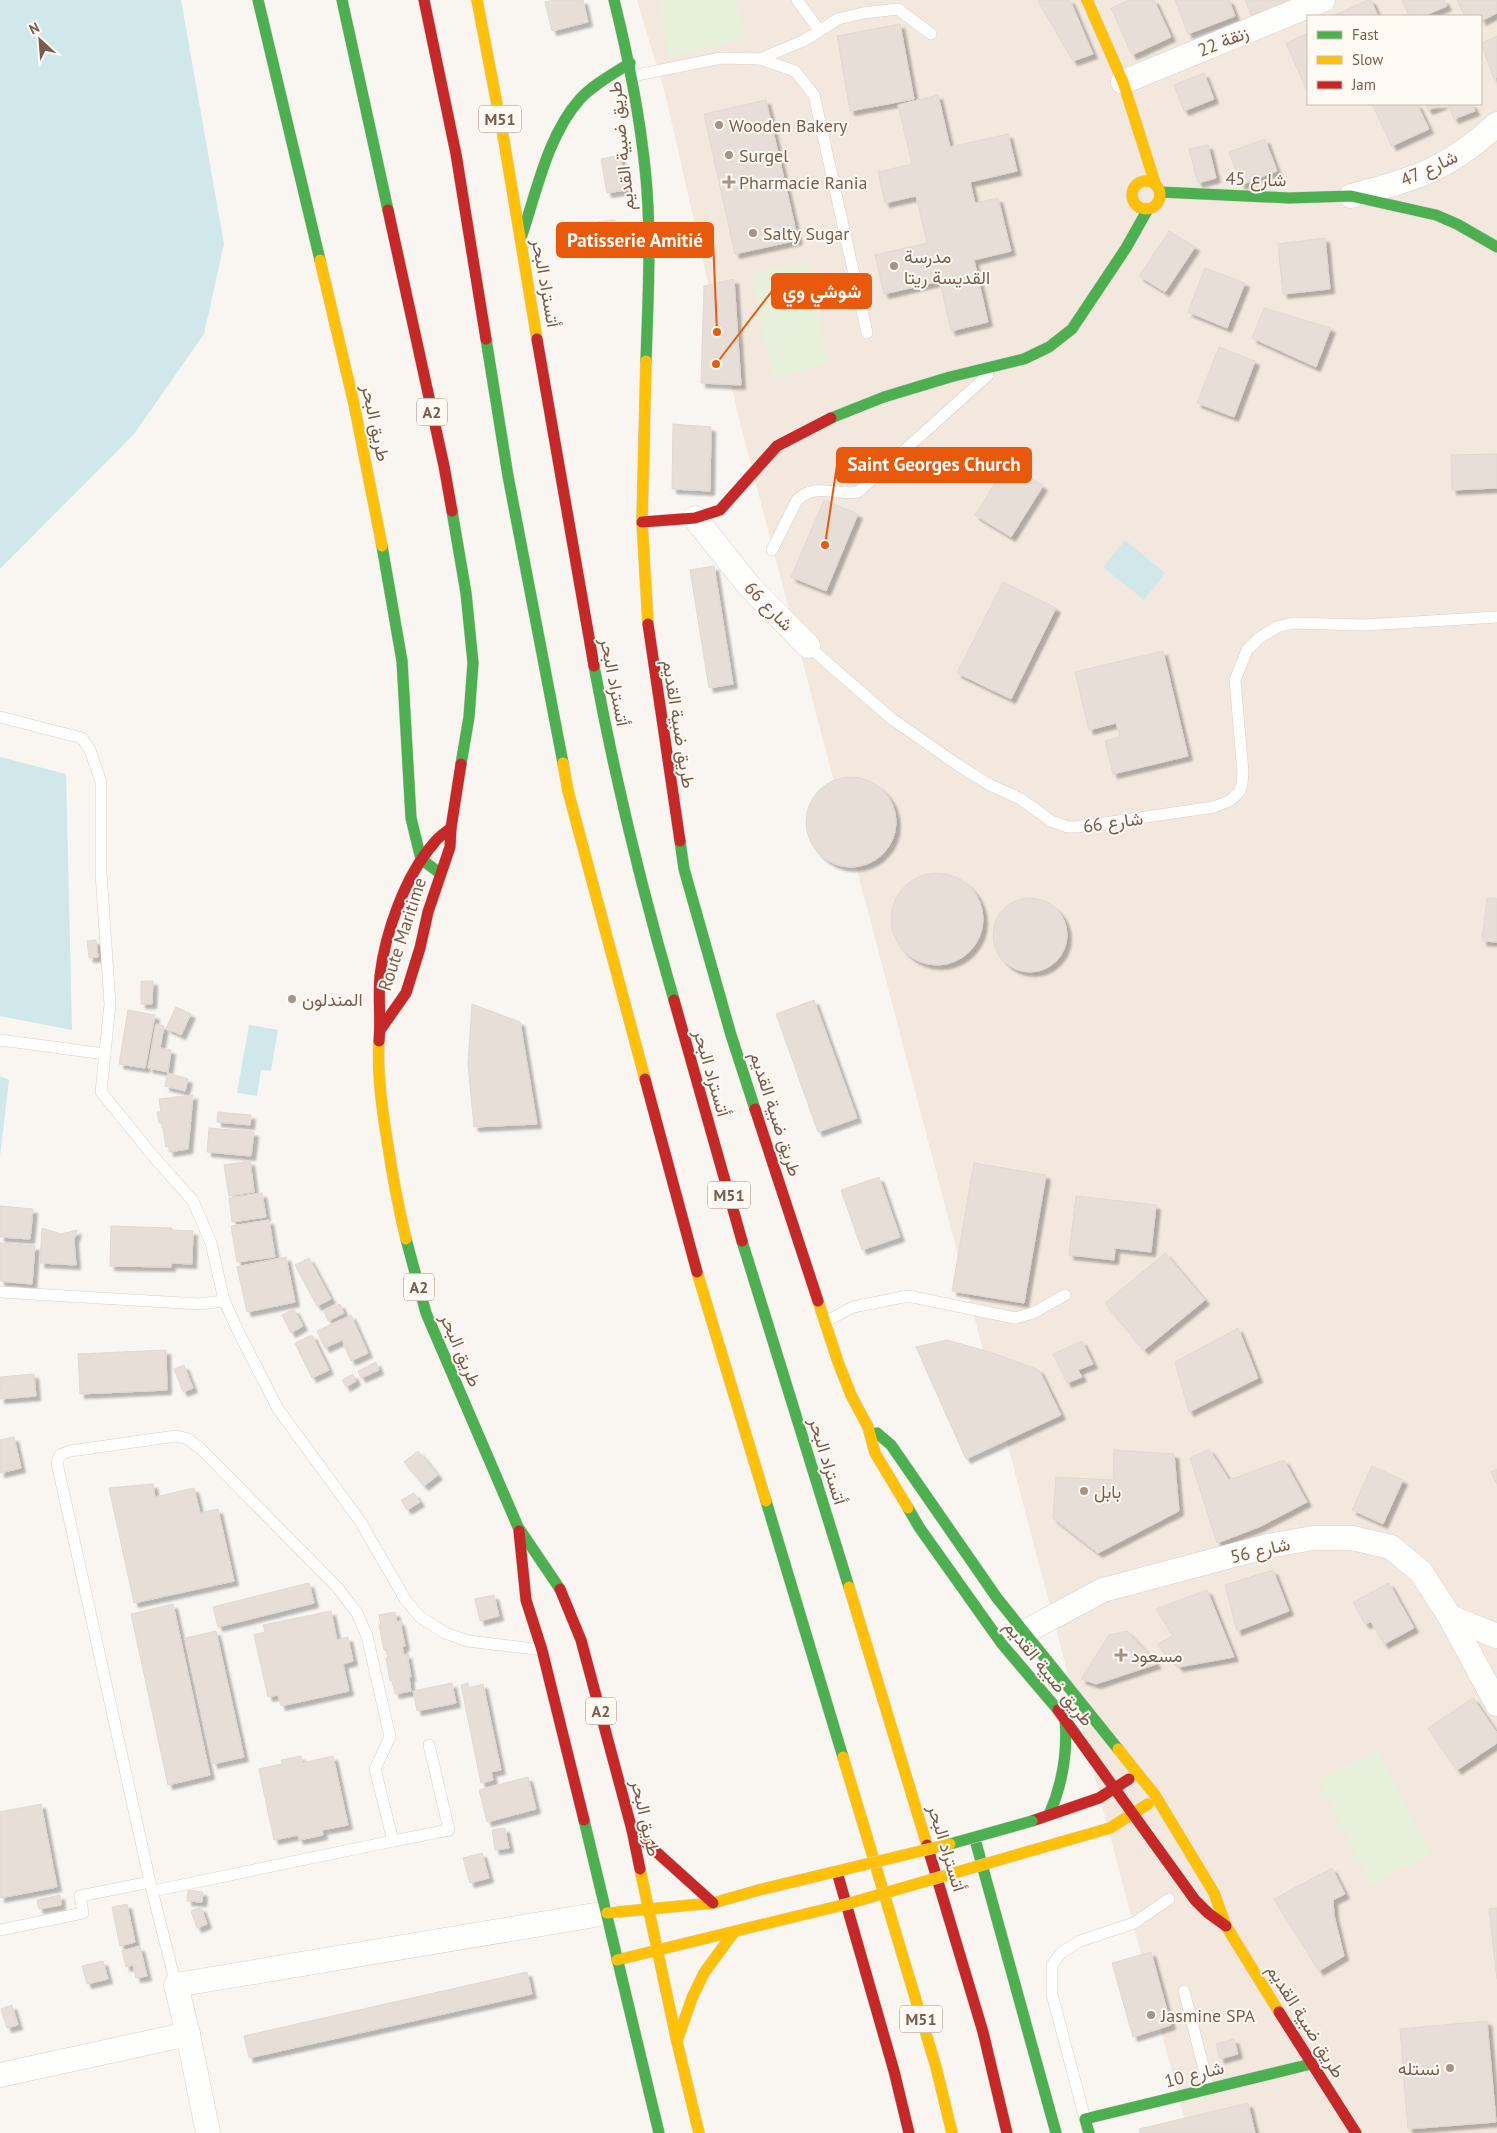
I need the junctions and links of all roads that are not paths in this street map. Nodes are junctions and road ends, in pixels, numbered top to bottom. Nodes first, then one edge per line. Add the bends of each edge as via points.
1 (258, 0) edge
2 (342, 0) edge
3 (424, 0) edge
4 (478, 0) edge
5 (614, 0) edge
6 (797, 0) edge
7 (1088, 0) edge
8 (1323, 0) edge
9 (819, 30) junction
10 (931, 34) dead end
11 (760, 59) junction
12 (630, 63) junction
13 (632, 76) junction
14 (1123, 82) junction
15 (1133, 111) junction
16 (1497, 124) edge
17 (1135, 157) dead end
18 (1158, 188) junction
19 (1351, 196) junction
20 (1134, 203) junction
21 (1148, 209) junction
22 (521, 239) junction
23 (1497, 247) edge
24 (1126, 248) junction
25 (867, 333) dead end
26 (1000, 365) junction
27 (695, 518) junction
28 (642, 522) junction
29 (772, 550) dead end
30 (1497, 618) edge
31 (808, 646) joint
32 (0, 717) edge
33 (451, 828) junction
34 (421, 859) junction
35 (440, 874) junction
36 (380, 1030) junction
37 (0, 1040) edge
38 (105, 1054) junction
39 (0, 1292) edge
40 (1065, 1295) dead end
41 (224, 1301) junction
42 (825, 1322) junction
43 (868, 1427) junction
44 (518, 1527) junction
45 (1450, 1616) junction
46 (1024, 1631) junction
47 (1497, 1636) edge
48 (1002, 1644) junction
49 (557, 1646) dead end
50 (542, 1650) junction
51 (1497, 1704) edge
52 (1065, 1718) junction
53 (429, 1745) dead end
54 (1139, 1774) junction
55 (1114, 1788) junction
56 (1156, 1798) junction
57 (1049, 1815) junction
58 (1133, 1815) junction
59 (632, 1830) junction
60 (975, 1838) junction
61 (392, 1842) junction
62 (982, 1865) junction
63 (837, 1872) junction
64 (151, 1886) junction
65 (1169, 1899) dead end
66 (713, 1903) junction
67 (847, 1904) junction
68 (649, 1909) junction
69 (607, 1913) junction
70 (1226, 1926) junction
71 (0, 1930) edge
72 (734, 1932) junction
73 (658, 1951) junction
74 (617, 1960) junction
75 (176, 1986) junction
76 (1184, 1991) dead end
77 (188, 2034) junction
78 (677, 2042) junction
79 (1311, 2064) junction
80 (0, 2075) edge
81 (1209, 2089) junction
82 (1085, 2119) junction
83 (208, 2133) edge
84 (659, 2133) edge
85 (699, 2133) edge
86 (909, 2133) edge
87 (952, 2133) edge
88 (1007, 2133) edge
89 (1056, 2133) edge
90 (1088, 2133) edge
91 (1356, 2133) edge

1 - 34 main road, طريق البحر via 354,404 378,522 402,661 412,818
2 - 33 main road, A2 via 444,466 466,593 473,663 469,717
3 - 87 main road, M51 via 456,154 508,476 568,791 688,1241 936,2067
4 - 22 main road, أتستراد البحر / M51
5 - 12 main road, طريق ضبية القديم
6 - 9 lane
7 - 14 main road
8 - 14 street, زنقة 22
9 - 10 lane via 838,19 898,9
9 - 11 lane via 803,41
11 - 13 lane via 721,58
11 - 25 lane via 795,71 814,95
12 - 13 main road, طريق ضبية القديم
12 - 22 main road via 581,98 565,118
13 - 28 main road, طريق ضبية القديم via 645,169 649,267
14 - 15 main road
15 - 17 main road
15 - 18 main road
16 - 19 street, شارع 47 via 1446,164 1393,185
18 - 19 main road, شارع 45 via 1289,198
18 - 20 main road via 1145,180 1135,180 1131,194
18 - 21 main road via 1157,204
19 - 23 main road, شارع 45 via 1436,215
20 - 21 main road
20 - 24 main road
21 - 24 main road
22 - 88 main road, أتستراد البحر / M51 via 610,752 652,924 751,1273 888,1712 983,2032
24 - 26 main road via 1072,329 1049,347 1024,359
26 - 27 main road via 884,397 828,419 778,446 720,510
26 - 29 lane via 858,492 841,494 817,490 803,494 796,500
27 - 28 main road
27 - 31 street, شارع 66 via 750,587
28 - 42 main road, طريق ضبية القديم via 649,643 684,868 731,1035
30 - 31 lane, شارع 66 via 1277,627 1247,650 1235,680 1243,773 1240,791 1234,797 1214,807 1068,828 958,766 892,719
32 - 38 lane via 82,738 90,750 101,782 101,874 110,1004
33 - 34 main road, A2
33 - 35 main road, A2 via 450,847
34 - 35 main road
34 - 36 main road, Route Maritime / A2 via 407,885 380,977
35 - 36 main road, Route Maritime / A2 via 416,948 406,993
36 - 44 main road, طريق البحر / A2 via 378,1058 382,1107 394,1184 426,1313
37 - 38 lane
38 - 41 lane via 102,1092 193,1201 211,1243
39 - 41 lane via 199,1304
40 - 42 lane via 1033,1313 1015,1318 908,1296 854,1307
41 - 50 lane via 278,1409 360,1521 420,1617 445,1633 468,1641
42 - 43 main road, طريق ضبية القديم via 851,1395
43 - 46 main road, طريق ضبية القديم via 891,1445 997,1598
43 - 48 main road, طريق ضبية القديم via 875,1453 919,1527
44 - 50 main road, طريق البحر / A2 via 526,1600
44 - 59 main road, طريق البحر / A2 via 559,1587
45 - 46 street, شارع 56 via 1421,1572 1391,1547 1352,1538 1313,1538 1268,1546 1103,1590
45 - 47 street
45 - 51 street, شارع 56
46 - 48 street, شارع 56
46 - 54 main road, طريق ضبية القديم
48 - 52 main road, طريق ضبية القديم
49 - 50 main road
50 - 69 main road, طريق البحر / A2
52 - 55 main road, طريق ضبية القديم
52 - 57 main road via 1066,1762 1058,1796
53 - 61 lane via 449,1830
54 - 55 main road
54 - 56 main road, طريق ضبية القديم
55 - 57 main road via 1099,1798
55 - 58 main road, طريق ضبية القديم
56 - 58 main road
56 - 70 main road, طريق ضبية القديم via 1214,1893
57 - 60 main road, bridge
58 - 62 main road, bridge via 1110,1828
58 - 70 main road, طريق ضبية القديم via 1195,1900
59 - 66 main road
59 - 68 main road, طريق البحر / A2
60 - 62 main road
60 - 63 main road, bridge
61 - 64 lane
61 - 64 lane via 375,1768 390,1737 367,1636 347,1598 188,1439 163,1436 70,1451 60,1456 57,1470
62 - 67 main road, bridge
62 - 89 main road
63 - 66 main road, bridge
63 - 67 main road
64 - 71 lane via 80,1896 84,1913
64 - 75 lane
65 - 82 lane via 1134,1923 1080,1941 1061,1953 1052,1966 1052,1994
66 - 68 main road
67 - 72 main road, bridge
67 - 86 main road
68 - 69 main road
68 - 73 main road, طريق البحر / A2
69 - 74 main road, طريق البحر / A2
69 - 75 street
70 - 79 main road, طريق ضبية القديم
72 - 73 main road
72 - 78 main road via 704,1973
73 - 74 main road
73 - 78 main road, طريق البحر / A2
74 - 84 main road, طريق البحر / A2
75 - 77 street
76 - 81 lane
77 - 80 street
77 - 83 street
78 - 85 main road, طريق البحر / A2
79 - 81 main road, شارع 10
79 - 91 main road, طريق ضبية القديم
81 - 82 main road, شارع 10
82 - 90 main road

